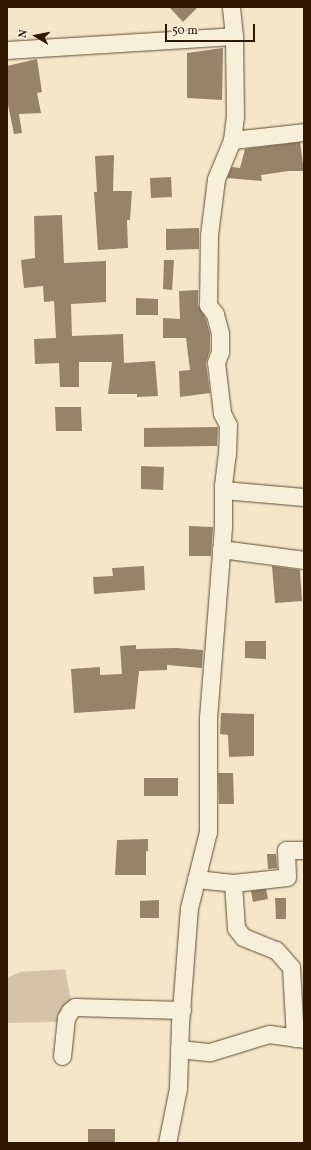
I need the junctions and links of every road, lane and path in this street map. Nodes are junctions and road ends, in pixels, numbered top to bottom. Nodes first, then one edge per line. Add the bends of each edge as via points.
1 (231, 7) edge
2 (234, 36) junction
3 (7, 50) edge
4 (304, 132) edge
5 (232, 140) junction
6 (223, 490) junction
7 (304, 497) edge
8 (221, 549) junction
9 (304, 560) edge
10 (304, 850) edge
11 (196, 878) junction
12 (233, 883) junction
13 (182, 1010) junction
14 (300, 1039) edge
15 (179, 1049) junction
16 (62, 1056) dead end
17 (167, 1143) edge

1 - 2 street
2 - 3 street
2 - 5 street via 235,117
4 - 5 street
5 - 6 street via 216,179 210,219 208,275 208,305 216,314 220,333 220,352 216,362 222,413 228,425
6 - 7 street
6 - 8 street
8 - 9 street
8 - 11 street via 207,724 208,832
10 - 12 street via 286,850 287,877
11 - 12 street
11 - 13 street via 186,932
12 - 14 street via 236,928 243,937 276,950 290,967
13 - 15 street
13 - 16 street via 75,1007 66,1018
14 - 15 street via 269,1034 210,1052
15 - 17 street via 178,1088

